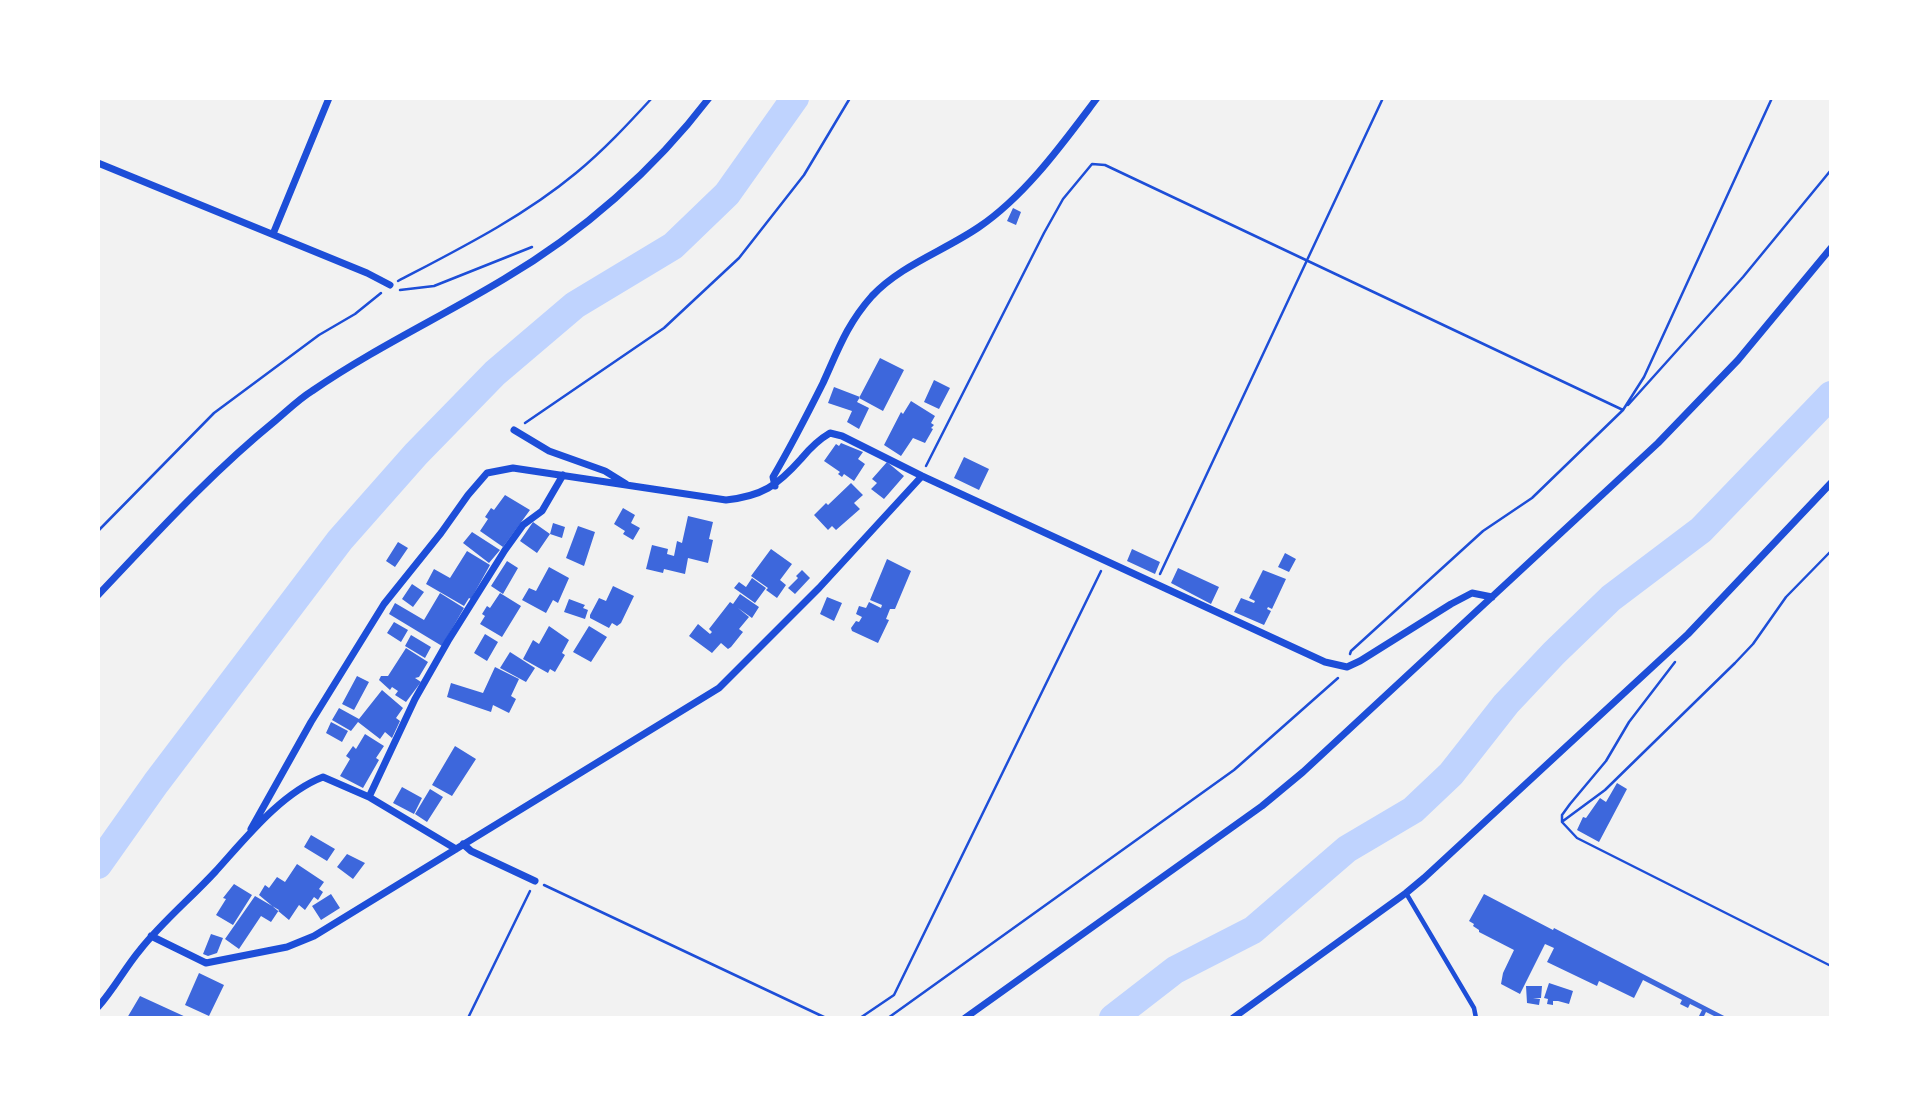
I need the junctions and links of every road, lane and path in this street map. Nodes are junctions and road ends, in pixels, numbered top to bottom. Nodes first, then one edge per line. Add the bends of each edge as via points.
1 (329, 98) edge
2 (652, 98) edge
3 (709, 98) edge
4 (850, 98) edge
5 (1097, 98) edge
6 (1383, 98) edge
7 (1772, 98) edge
8 (98, 163) edge
9 (1831, 170) edge
10 (273, 234) junction
11 (542, 243) dead end
12 (1831, 248) edge
13 (1308, 261) junction
14 (390, 285) junction
15 (1623, 410) junction
16 (514, 430) joint
17 (563, 475) junction
18 (922, 475) junction
19 (1831, 483) edge
20 (629, 486) junction
21 (775, 486) junction
22 (98, 531) edge
23 (1831, 551) edge
24 (1106, 561) junction
25 (1156, 584) junction
26 (98, 595) edge
27 (1492, 597) junction
28 (1676, 661) dead end
29 (1347, 667) junction
30 (369, 797) junction
31 (1562, 822) junction
32 (251, 830) junction
33 (459, 846) junction
34 (535, 881) junction
35 (1406, 893) junction
36 (151, 936) junction
37 (1831, 966) edge
38 (98, 1007) edge
39 (468, 1018) edge
40 (826, 1018) edge
41 (860, 1018) edge
42 (888, 1018) edge
43 (965, 1018) edge
44 (1233, 1018) edge
45 (1476, 1018) edge

1 - 10 street
2 - 14 path via 575,174 501,226
3 - 26 street via 620,195 578,229 507,278 311,391 237,453
4 - 16 path via 804,175 739,258 664,328
5 - 21 street via 1013,199 981,226 899,272 873,295 847,327 773,477
6 - 13 path
7 - 15 path via 1644,377
8 - 10 street
9 - 15 path via 1743,277
10 - 14 street
11 - 14 path via 434,286 401,291
12 - 27 street via 1738,360
13 - 15 path
13 - 18 path via 1105,165 1091,164 1044,233
13 - 25 path
14 - 22 path via 214,413
15 - 29 path via 1532,498 1483,531 1351,651
16 - 20 street via 549,452 605,471
17 - 20 street
17 - 30 street via 542,511 523,525 505,550 448,641
17 - 32 street via 513,468 487,473 384,604
18 - 21 street via 830,433 818,439
18 - 24 street
18 - 33 street via 719,688
19 - 35 street via 1688,635
20 - 21 street via 726,500 751,497
23 - 31 path via 1786,597 1735,663 1605,790
24 - 25 street
24 - 41 path via 894,995
25 - 29 street via 1325,662
27 - 29 street via 1472,593
27 - 43 street via 1262,806
28 - 31 path via 1570,804
29 - 42 path via 1234,770
30 - 32 street via 323,776 308,782
30 - 33 street
31 - 37 path via 1577,838
32 - 36 street
33 - 34 street
33 - 36 street via 314,936 287,947 206,963
34 - 39 path
34 - 40 path
35 - 44 street
35 - 45 lane
36 - 38 street

